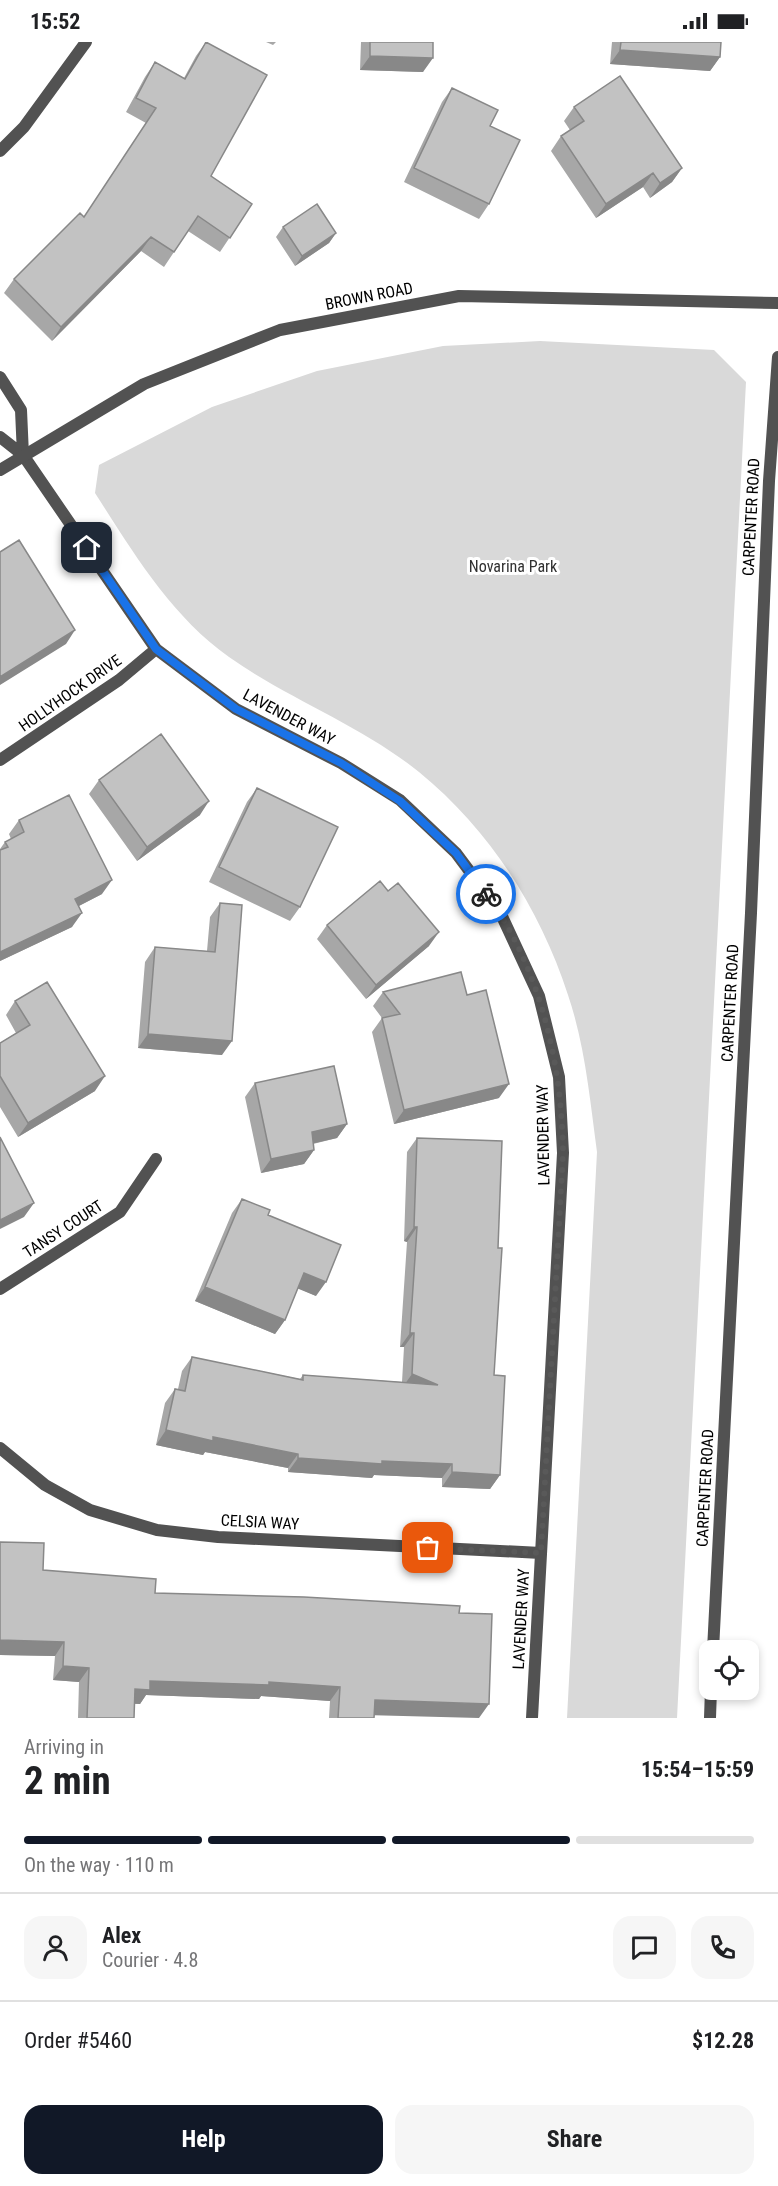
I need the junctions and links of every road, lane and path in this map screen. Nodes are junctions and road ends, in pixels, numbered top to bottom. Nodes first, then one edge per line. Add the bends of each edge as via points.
1 (86, 42) edge
2 (0, 151) edge
3 (778, 303) edge
4 (778, 357) edge
5 (0, 377) edge
6 (0, 437) edge
7 (23, 455) junction
8 (0, 470) edge
9 (156, 649) junction
10 (0, 760) edge
11 (156, 1159) dead end
12 (0, 1288) edge
13 (0, 1448) edge
14 (541, 1553) junction
15 (714, 1640) edge
16 (711, 1700) edge
17 (532, 1718) edge
18 (710, 1718) edge

1 - 2 street via 24,127
3 - 7 street, BROWN ROAD via 459,296 280,330 144,384
4 - 15 street, CARPENTER ROAD
5 - 7 street via 21,410
6 - 7 street, LAVENDER WAY
7 - 8 street, BROWN ROAD
7 - 9 street, LAVENDER WAY
9 - 10 street, HOLLYHOCK DRIVE via 119,680
9 - 14 street, LAVENDER WAY via 236,709 341,763 400,801 456,853 500,912 539,996 559,1077 563,1153
11 - 12 street, TANSY COURT via 120,1212
13 - 14 street, CELSIA WAY via 45,1485 90,1510 157,1530 218,1537
14 - 17 street, LAVENDER WAY
16 - 18 street

